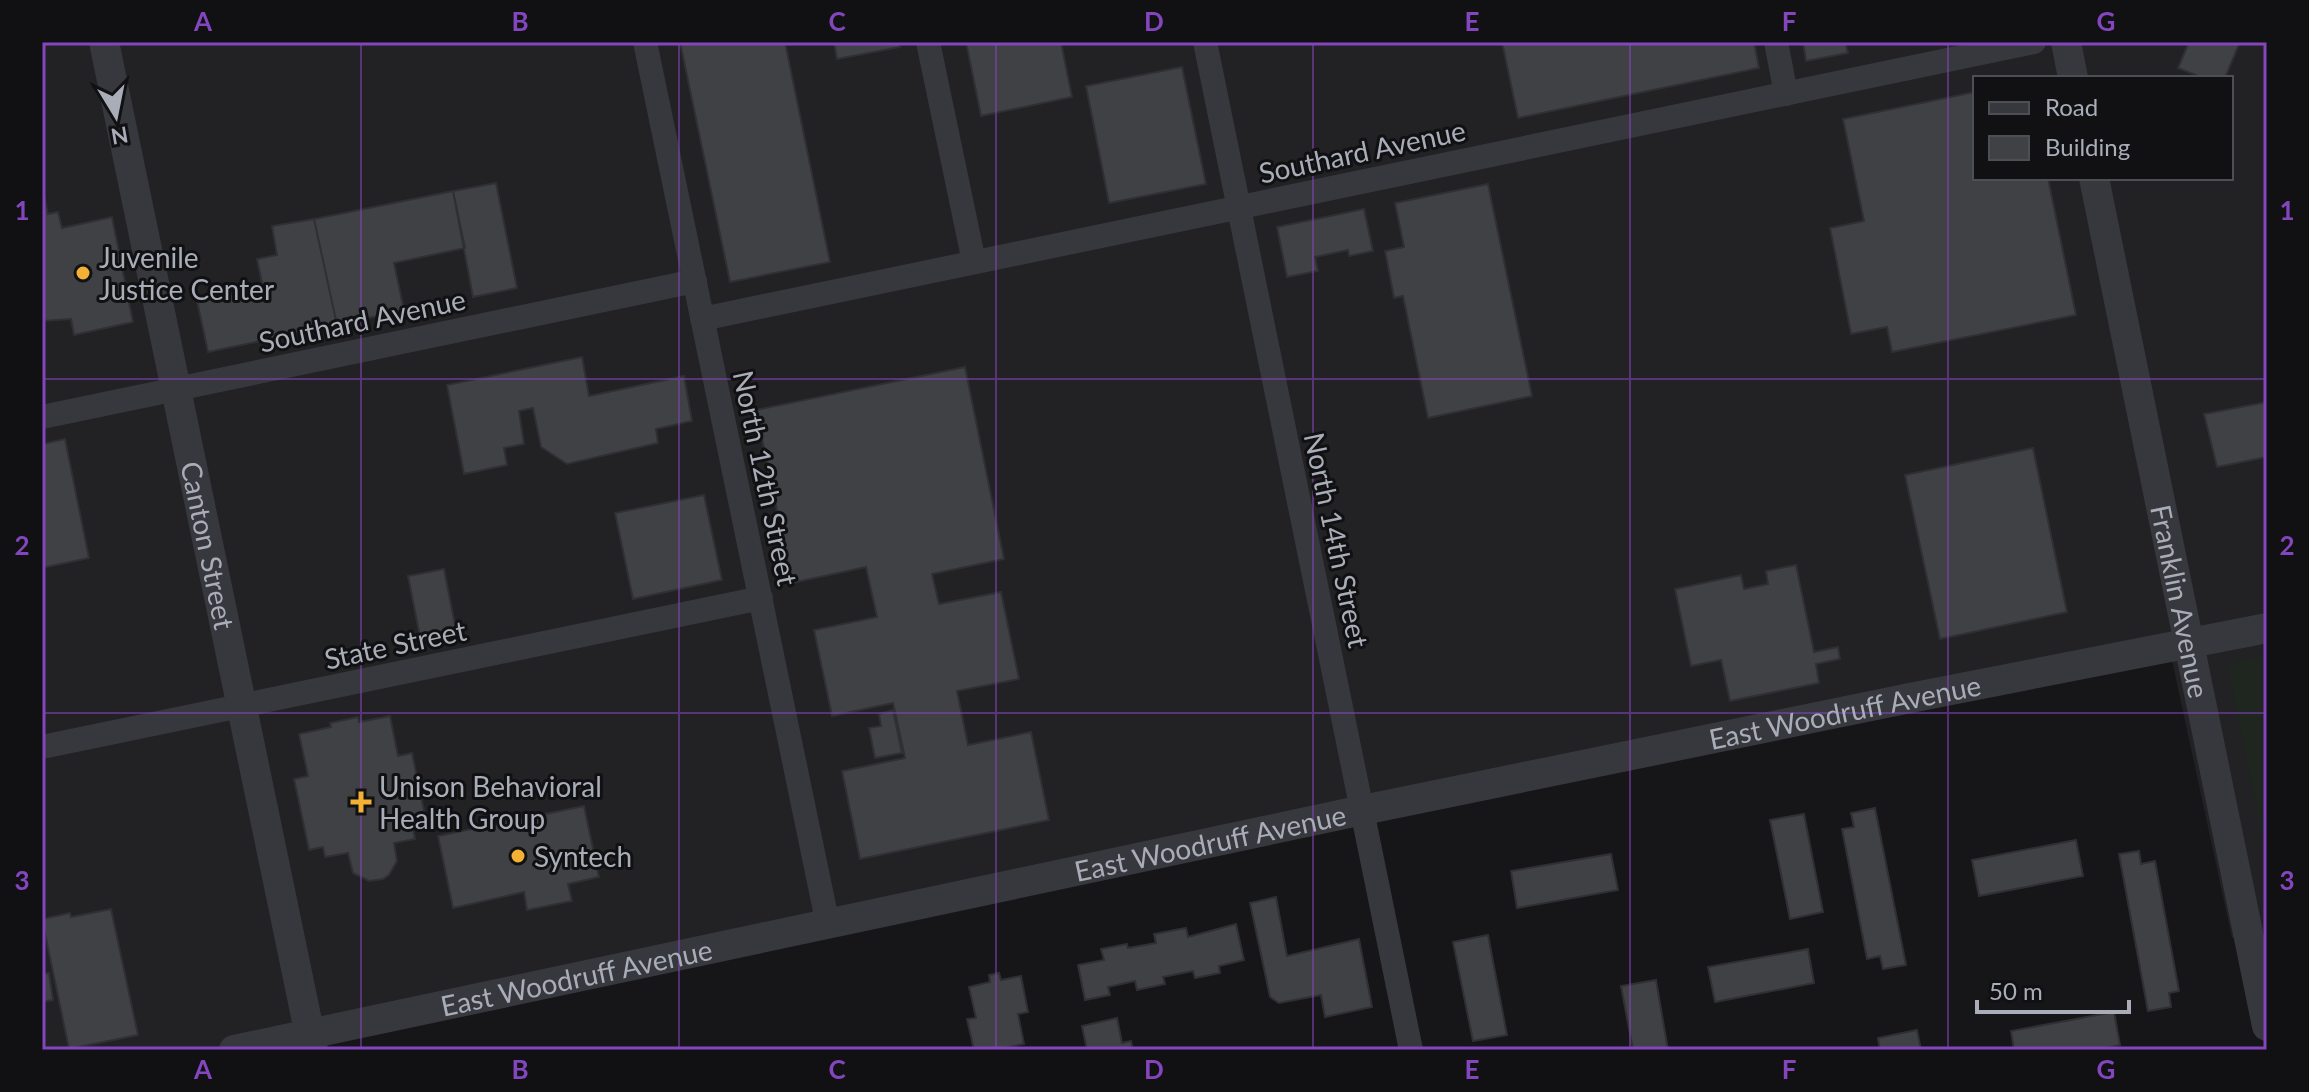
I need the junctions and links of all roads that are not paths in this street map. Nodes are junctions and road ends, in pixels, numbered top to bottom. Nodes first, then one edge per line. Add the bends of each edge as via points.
1 (104, 42) edge
2 (645, 42) edge
3 (928, 42) edge
4 (1205, 42) edge
5 (1776, 42) edge
6 (2034, 42) edge
7 (2066, 42) edge
8 (2073, 76) edge
9 (1786, 94) junction
10 (2094, 180) edge
11 (1237, 208) junction
12 (974, 262) junction
13 (695, 281) junction
14 (702, 319) junction
15 (177, 389) junction
16 (42, 417) edge
17 (761, 598) junction
18 (2267, 628) edge
19 (2190, 644) junction
20 (241, 706) junction
21 (42, 747) edge
22 (1363, 810) junction
23 (828, 925) junction
24 (2258, 941) edge
25 (2267, 1026) edge
26 (312, 1042) edge
27 (234, 1050) edge
28 (1411, 1050) edge

1 - 15 street, Canton Street
2 - 13 street, North 12th Street
3 - 12 street
4 - 11 street, North 14th Street
5 - 9 street
6 - 9 street, Southard Avenue
7 - 8 street
9 - 11 street, Southard Avenue
10 - 19 street, Franklin Avenue
11 - 12 street, Southard Avenue
11 - 22 street, North 14th Street
12 - 14 street, Southard Avenue
13 - 14 street, North 12th Street
13 - 15 street, Southard Avenue
14 - 17 street, North 12th Street
15 - 16 street, Southard Avenue
15 - 20 street, Canton Street
17 - 20 street, State Street
17 - 23 street, North 12th Street
18 - 19 street, East Woodruff Avenue
19 - 22 street, East Woodruff Avenue
19 - 24 street, Franklin Avenue
20 - 21 street, State Street
20 - 26 street, Canton Street
22 - 23 street, East Woodruff Avenue
22 - 28 street, North 14th Street
23 - 26 street, East Woodruff Avenue
24 - 25 street, Franklin Avenue
26 - 27 street, East Woodruff Avenue

